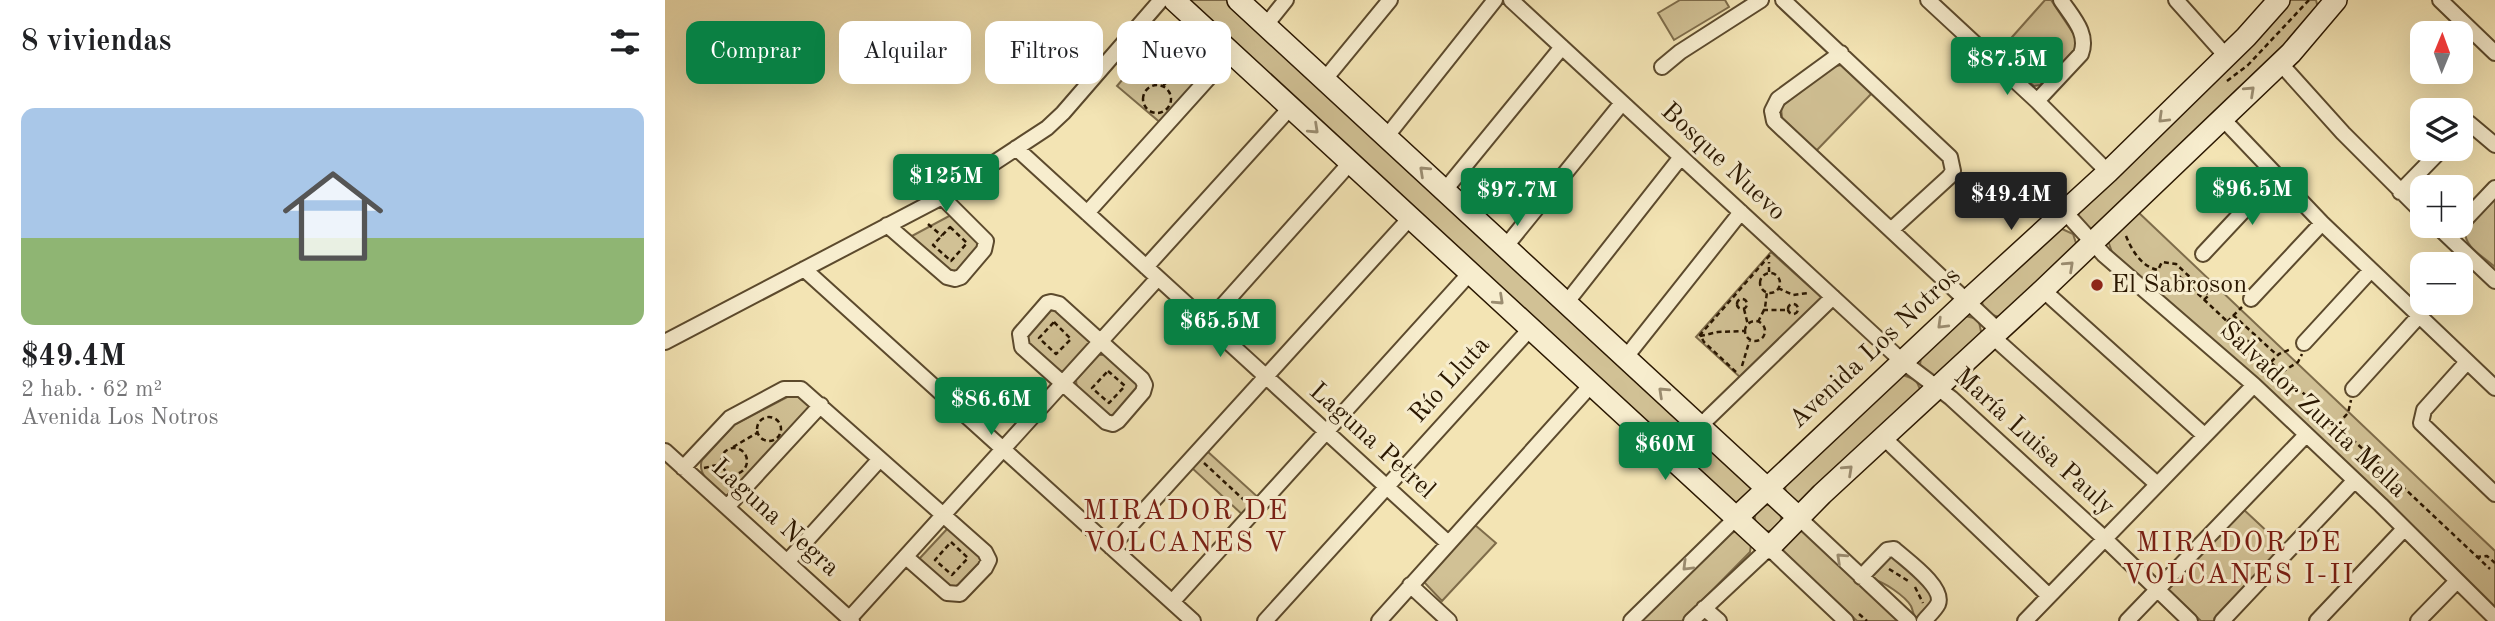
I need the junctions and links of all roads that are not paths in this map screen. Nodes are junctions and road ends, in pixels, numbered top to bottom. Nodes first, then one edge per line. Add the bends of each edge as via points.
1 (1161, 0) edge
2 (1174, 0) edge
3 (1238, 0) edge
4 (1286, 0) edge
5 (1390, 0) edge
6 (1495, 0) edge
7 (1511, 0) edge
8 (1761, 0) edge
9 (1783, 0) edge
10 (1928, 0) edge
11 (2061, 0) edge
12 (2176, 0) edge
13 (2279, 0) edge
14 (2440, 0) edge
15 (2332, 1) edge
16 (2455, 5) edge
17 (1197, 21) edge
18 (1266, 25) junction
19 (1562, 47) junction
20 (1231, 53) edge
21 (1841, 53) junction
22 (2495, 53) edge
23 (2226, 56) junction
24 (2280, 63) junction
25 (1662, 67) dead end
26 (1325, 79) junction
27 (1203, 84) edge
28 (2037, 100) junction
29 (1622, 103) junction
30 (1290, 108) junction
31 (2222, 118) junction
32 (2473, 126) edge
33 (1387, 136) junction
34 (2495, 145) edge
35 (1016, 148) junction
36 (1681, 157) junction
37 (2430, 161) edge
38 (1350, 163) junction
39 (2108, 172) junction
40 (2277, 175) junction
41 (2495, 188) edge
42 (1445, 190) junction
43 (2400, 192) junction
44 (942, 197) junction
45 (2410, 201) edge
46 (2473, 211) edge
47 (1741, 212) junction
48 (2065, 212) junction
49 (1087, 213) junction
50 (1410, 218) junction
51 (2322, 223) junction
52 (887, 225) junction
53 (1892, 230) junction
54 (2463, 238) edge
55 (2093, 243) junction
56 (1506, 246) junction
57 (2203, 254) dead end
58 (1146, 267) junction
59 (804, 269) junction
60 (2371, 270) junction
61 (1470, 274) junction
62 (1158, 278) junction
63 (2495, 281) edge
64 (2043, 290) junction
65 (1833, 297) junction
66 (1967, 301) junction
67 (1567, 302) junction
68 (2246, 303) road end
69 (2419, 316) junction
70 (1207, 323) junction
71 (1530, 328) junction
72 (1996, 334) junction
73 (1100, 341) junction
74 (665, 342) edge
75 (2304, 343) road end
76 (1626, 357) junction
77 (1902, 361) junction
78 (2467, 362) junction
79 (1267, 378) junction
80 (1063, 383) junction
81 (1591, 385) junction
82 (2254, 385) junction
83 (1937, 387) junction
84 (2353, 388) road end
85 (2495, 388) edge
86 (821, 405) junction
87 (1700, 426) junction
88 (1327, 432) junction
89 (2204, 435) junction
90 (2306, 435) junction
91 (1883, 437) junction
92 (1003, 449) junction
93 (665, 451) edge
94 (880, 459) junction
95 (683, 468) junction
96 (2354, 481) junction
97 (2157, 484) junction
98 (1386, 487) junction
99 (1767, 488) junction
100 (2495, 494) edge
101 (727, 507) junction
102 (943, 516) junction
103 (1798, 517) junction
104 (1736, 518) junction
105 (2405, 529) junction
106 (2105, 539) junction
107 (1448, 543) junction
108 (1111, 547) junction
109 (1769, 548) junction
110 (906, 556) junction
111 (787, 562) junction
112 (1861, 577) junction
113 (2456, 582) junction
114 (1410, 585) junction
115 (2158, 590) junction
116 (2049, 596) junction
117 (1172, 602) junction
118 (1704, 608) junction
119 (1924, 615) edge
120 (2495, 618) edge
121 (851, 620) edge
122 (1193, 621) edge
123 (1265, 621) edge
124 (1378, 621) edge
125 (1449, 621) edge
126 (1631, 621) edge
127 (1691, 621) edge
128 (1719, 621) edge
129 (1846, 621) edge
130 (1909, 621) edge
131 (2025, 621) edge
132 (2127, 621) edge
133 (2190, 621) edge
134 (2222, 621) edge
135 (2317, 621) edge
136 (2418, 621) edge

1 - 35 street via 1059,117
2 - 17 street
3 - 18 street
4 - 18 street
5 - 26 street
6 - 33 street
7 - 19 street, Bosque Nuevo
8 - 25 street
9 - 21 street
10 - 28 street
11 - 28 street via 2082,31 2084,47
12 - 23 street
13 - 23 street, Avenida Los Notros
14 - 16 street
15 - 24 street
16 - 22 street
18 - 26 street
19 - 29 street, Bosque Nuevo
19 - 42 street
20 - 30 street
21 - 53 street via 1952,163 1949,177
21 - 53 street via 1778,99 1772,116
23 -> 39 street, Avenida Los Notros
31 -> 24 street
24 - 43 street
26 - 33 street
27 - 49 street
28 - 39 street
29 - 36 street, Bosque Nuevo
29 - 56 street
30 -> 38 street
30 - 58 street
31 - 40 street
31 - 55 street
32 - 34 street
42 -> 33 street
35 - 44 street
35 - 49 street, Laguna Petrel
36 - 47 street, Bosque Nuevo
36 - 67 street
37 - 43 street
38 - 50 street
38 - 70 street
39 - 48 street, Avenida Los Notros
40 - 51 street
40 - 57 street
41 - 46 street
42 - 56 street
43 - 45 street
44 - 52 street
44 - 52 street via 986,241 961,277 947,277
47 - 65 street, Bosque Nuevo
47 - 76 street
48 - 55 street, Salvador Zurita Mella
48 - 66 street, Avenida Los Notros
49 - 58 street, Laguna Petrel
50 - 61 street
50 - 79 street
51 - 60 street
51 - 68 street
52 - 59 street
53 - 66 street
54 - 63 street
64 -> 55 street
55 - 82 street, Salvador Zurita Mella
56 - 67 street
58 - 62 street, Laguna Petrel
59 - 74 street
59 - 92 street
60 - 69 street
60 - 75 street
61 -> 71 street
61 - 88 street
62 - 70 street, Laguna Petrel
62 - 73 street
64 - 72 street
64 - 89 street
65 - 77 street, Bosque Nuevo
65 - 87 street
66 - 72 street
66 -> 77 street, Avenida Los Notros
67 - 76 street
69 - 78 street
69 - 84 street
70 - 79 street, Laguna Petrel
71 - 81 street
71 - 98 street, Río Lluta
72 - 83 street
72 - 97 street
73 - 80 street
73 - 80 street via 1059,304 1047,303 1020,334 1019,342
73 - 80 street via 1145,385 1118,421 1105,422
87 -> 76 street
77 - 83 street, María Luisa Pauly
77 - 99 street, Avenida Los Notros
78 - 85 street
78 - 100 street via 2424,410 2421,424
79 - 88 street, Laguna Petrel
79 - 108 street
80 - 92 street
81 - 104 street
81 - 107 street
82 - 89 street
82 - 90 street, Salvador Zurita Mella
83 - 91 street
83 - 106 street, María Luisa Pauly
86 - 94 street
86 - 95 street via 801,389 784,389 726,421
86 - 101 street
87 - 99 street
88 - 98 street, Laguna Petrel
88 - 117 street
89 - 97 street
90 - 96 street, Salvador Zurita Mella
90 - 115 street
103 -> 91 street
91 - 116 street
92 - 102 street
92 - 108 street
93 - 95 street, Laguna Negra
94 - 102 street
94 - 111 street
95 - 101 street, Laguna Negra
96 - 105 street, Salvador Zurita Mella
96 - 134 street
97 - 106 street
98 - 107 street, Laguna Petrel
98 - 123 street, Río Lluta
99 - 103 street
99 - 104 street, Avenida Los Notros
101 - 111 street, Laguna Negra
102 - 110 street
102 - 110 street via 985,552 989,560 985,568 960,594 951,594
103 - 109 street
112 -> 103 street
104 - 109 street
104 -> 126 street, Avenida Los Notros
105 - 113 street, Salvador Zurita Mella
105 - 135 street
106 - 115 street, María Luisa Pauly
106 - 116 street
107 - 114 street
108 - 117 street
109 - 118 street
109 - 129 street
110 - 121 street
111 - 121 street, Laguna Negra
112 - 119 street via 1887,550 1894,549 1939,595 1937,605
112 - 130 street
113 - 120 street, Salvador Zurita Mella
113 - 136 street
114 - 124 street
114 - 125 street
115 - 132 street
115 - 133 street, María Luisa Pauly
116 - 131 street
117 - 122 street
118 - 127 street
118 - 128 street

